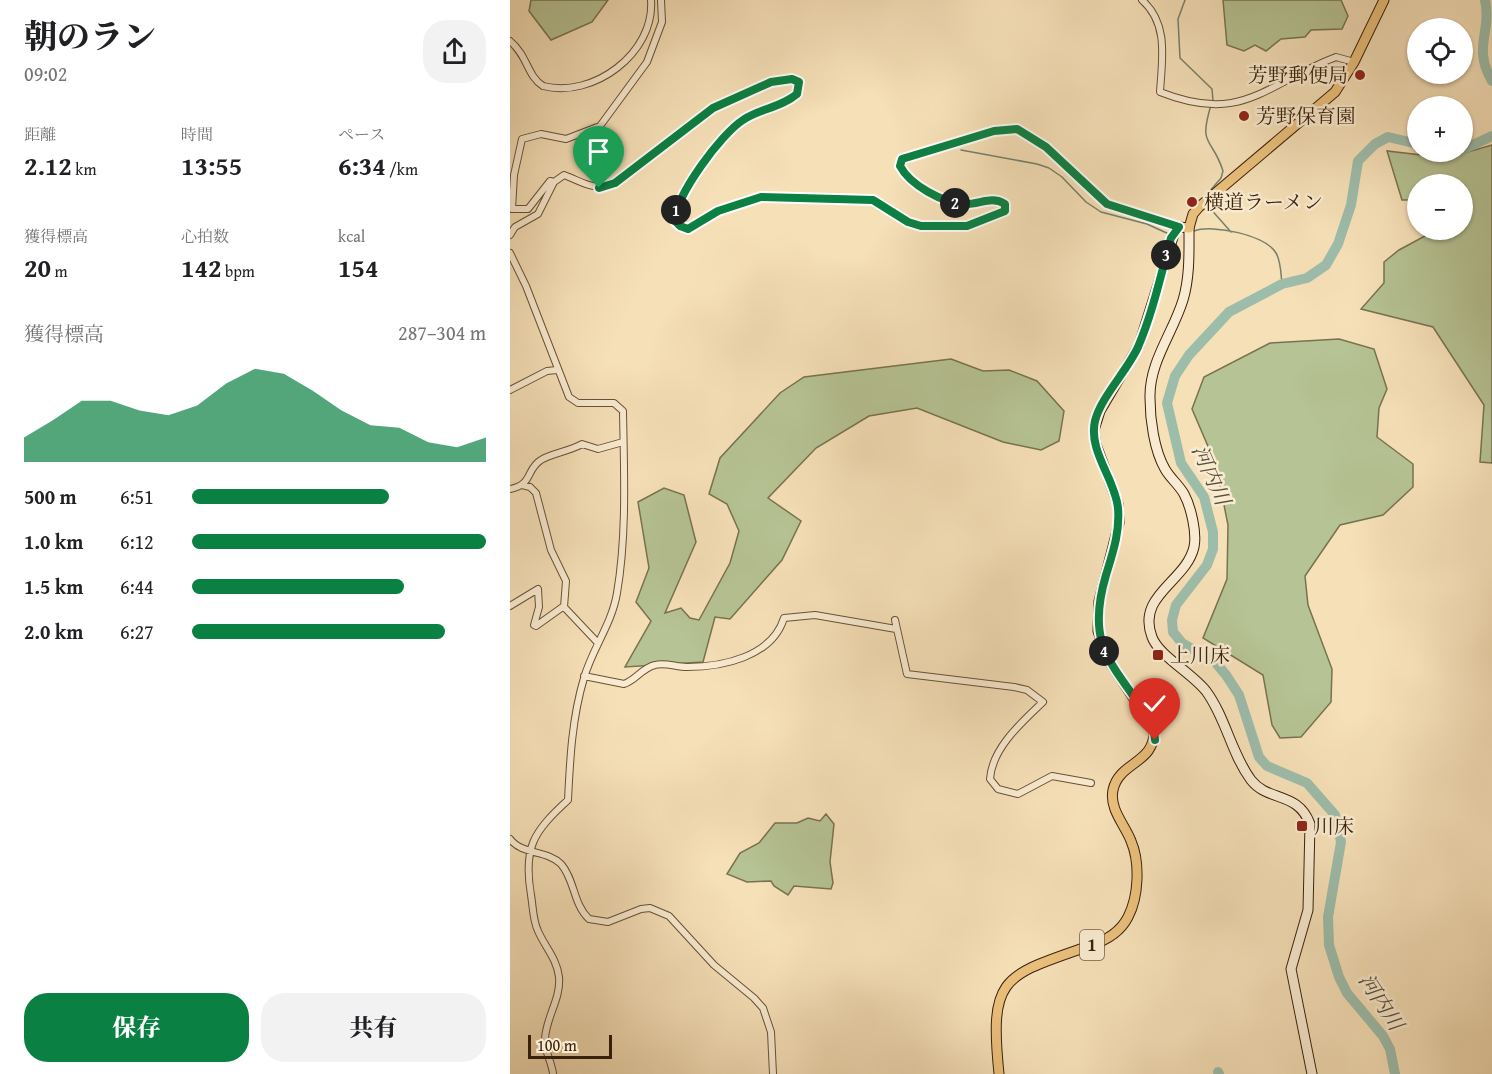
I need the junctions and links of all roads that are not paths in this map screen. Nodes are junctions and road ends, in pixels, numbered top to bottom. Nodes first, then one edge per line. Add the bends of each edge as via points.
1 (651, 0) edge
2 (661, 0) edge
3 (1142, 0) edge
4 (1382, 1) edge
5 (510, 41) edge
6 (1354, 63) junction
7 (554, 182) junction
8 (1179, 227) junction
9 (1189, 228) junction
10 (510, 235) edge
11 (510, 253) edge
12 (557, 370) junction
13 (510, 390) edge
14 (623, 442) junction
15 (522, 485) junction
16 (510, 489) edge
17 (510, 606) edge
18 (564, 606) junction
19 (896, 620) dead end
20 (896, 628) junction
21 (598, 643) junction
22 (584, 676) junction
23 (1091, 783) dead end
24 (510, 839) edge
25 (530, 850) junction
26 (553, 1074) edge
27 (774, 1074) edge
28 (999, 1074) edge
29 (1312, 1074) edge

1 - 5 street via 650,17 639,43 604,77 587,86 543,86 521,50
2 - 7 street via 662,22 647,63 600,126 566,139 541,134 522,139 512,209 528,209
3 - 6 street via 1160,24 1160,92 1229,105 1250,99 1336,57
4 - 6 main road
6 - 9 main road via 1322,105 1199,207
7 - 8 street via 564,175 587,186 606,187 713,108 771,82 792,79 799,82 797,94 743,120 731,130 685,188 675,212 675,221 680,226 688,229 738,203 761,197 795,196 873,200 921,226 967,226 1005,211 1005,204 994,199 967,205 942,198 904,174 902,159 1006,128 1024,132 1046,147 1107,204
7 - 10 street via 538,214 514,228
8 - 9 main road
8 - 28 main road, 1 via 1171,238 1139,345 1100,411 1094,430 1118,504 1119,523 1100,601 1098,631 1107,658 1154,729 1155,740 1150,750 1124,772 1113,791 1114,806 1137,857 1133,903 1121,926 1103,941 1026,968 1005,986 997,1015
9 - 29 main road via 1187,284 1154,367 1149,396 1159,454 1164,468 1185,496 1194,547 1154,600 1149,626 1156,645 1194,677 1214,703 1252,781 1297,804 1307,815 1308,910 1291,969
11 - 12 street
12 - 13 street
12 - 14 street via 573,401 615,403 621,408
14 - 15 street via 598,449 582,444 544,458
14 - 21 street via 623,522 617,593
15 - 16 street
15 - 18 street via 536,493 551,550 566,581
17 - 18 street via 538,589 536,626
18 - 21 street
19 - 20 street
20 - 22 street via 814,615 784,618 778,633 762,648 718,665 658,664 624,684
20 - 23 street via 907,674 1014,687 1027,690 1043,702 1021,722 999,751 990,779 998,789 1018,794 1052,776
21 - 22 street
22 - 25 street via 571,742 568,800 542,823
24 - 25 street
25 - 26 street via 527,874 536,923 555,961 559,979 544,1045
25 - 27 street via 548,855 560,864 578,905 589,919 608,922 650,908 669,916 714,965 763,1008 771,1032

